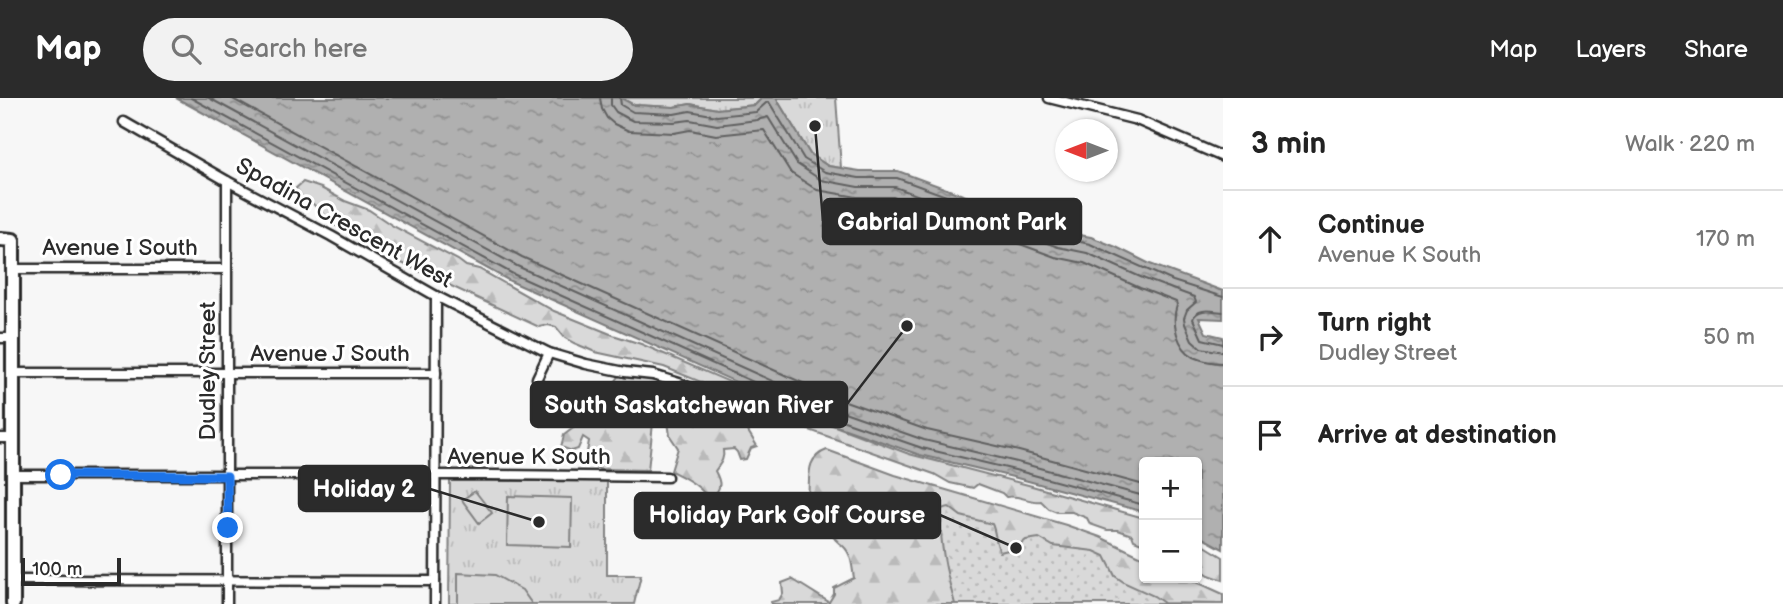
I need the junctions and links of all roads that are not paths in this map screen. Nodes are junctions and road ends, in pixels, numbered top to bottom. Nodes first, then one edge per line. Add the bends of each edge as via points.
1 (1055, 99) edge
2 (124, 122) dead end
3 (1223, 157) edge
4 (227, 181) junction
5 (6, 239) edge
6 (13, 269) junction
7 (227, 269) junction
8 (436, 296) junction
9 (6, 338) edge
10 (549, 353) junction
11 (227, 372) junction
12 (13, 373) junction
13 (436, 373) junction
14 (537, 378) dead end
15 (781, 424) dead end
16 (6, 438) edge
17 (13, 475) junction
18 (227, 476) junction
19 (436, 476) junction
20 (667, 477) dead end
21 (227, 579) junction
22 (13, 580) junction
23 (435, 581) junction
24 (13, 604) edge
25 (227, 604) edge
26 (435, 604) edge

1 - 3 street via 1137,120
2 - 4 street, Spadina Crescent West
4 - 7 street, Dudley Street
4 - 8 street, Spadina Crescent West
5 - 6 street
6 - 7 street, Avenue I South
6 - 9 street
7 - 11 street, Dudley Street
8 - 10 street, Spadina Crescent West
8 - 13 street
9 - 12 street
10 - 14 street
10 - 15 street, Spadina Crescent West via 625,372 653,374
11 - 12 street, Avenue J South
11 - 13 street, Avenue J South
11 - 18 street, Dudley Street
12 - 16 street
13 - 19 street
16 - 17 street
17 - 18 street, Avenue K South
17 - 22 street via 8,539
18 - 19 street, Avenue K South
18 - 21 street, Dudley Street
19 - 20 street, Avenue K South
19 - 23 street
21 - 22 street
21 - 23 street
21 - 25 street, Dudley Street
22 - 24 street
23 - 26 street

